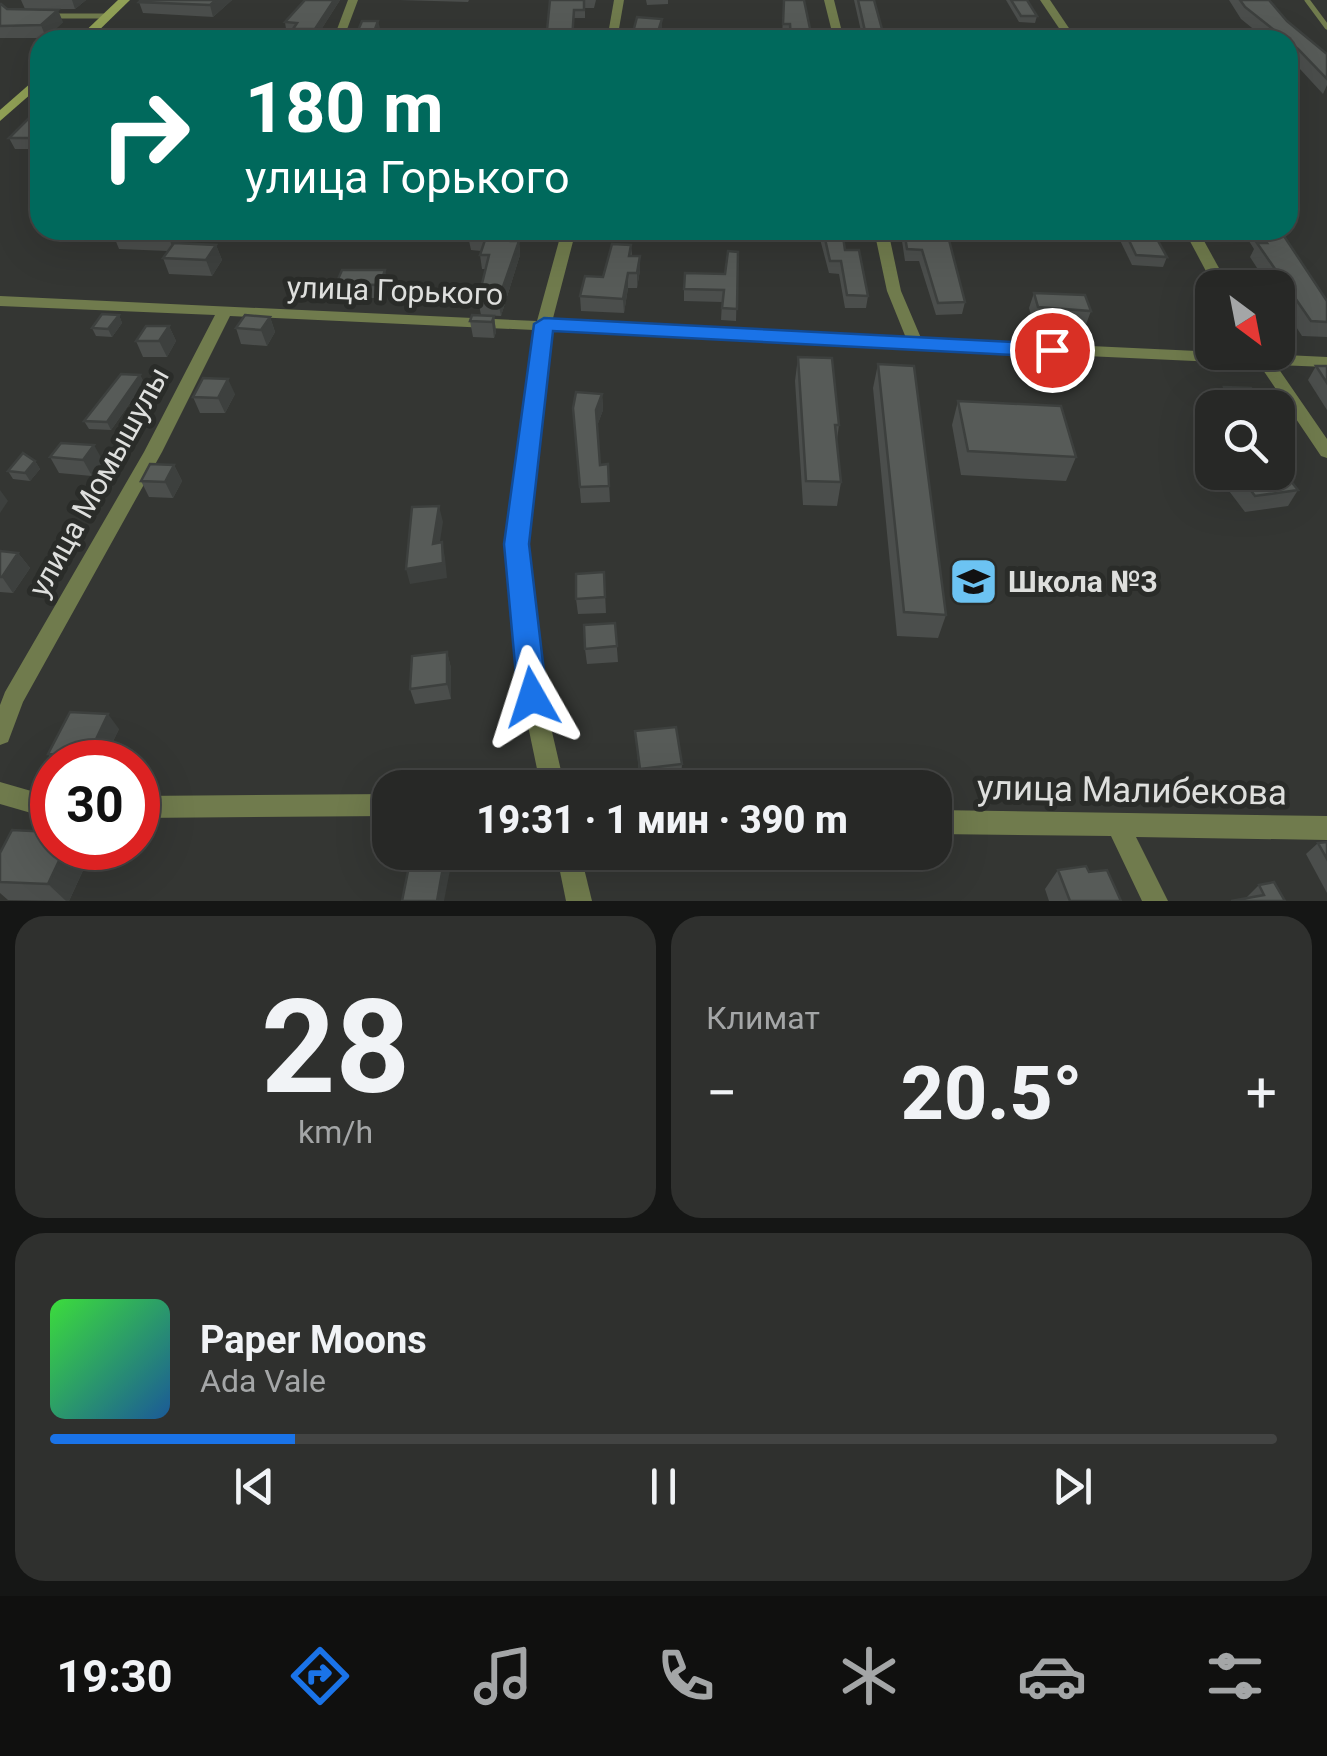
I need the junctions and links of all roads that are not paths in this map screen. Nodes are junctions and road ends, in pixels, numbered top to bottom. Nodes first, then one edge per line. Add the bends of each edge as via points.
1 (124, 0) edge
2 (353, 0) edge
3 (619, 0) edge
4 (829, 0) edge
5 (1046, 0) edge
6 (1307, 0) edge
7 (34, 16) edge
8 (108, 16) junction
9 (1327, 27) edge
10 (93, 30) edge
11 (342, 30) edge
12 (614, 30) edge
13 (836, 30) edge
14 (1066, 30) edge
15 (30, 88) edge
16 (0, 116) edge
17 (566, 240) edge
18 (883, 240) edge
19 (1197, 240) edge
20 (1213, 270) edge
21 (0, 301) edge
22 (225, 312) junction
23 (544, 324) junction
24 (916, 344) junction
25 (1195, 354) edge
26 (1295, 359) edge
27 (1327, 362) edge
28 (1271, 370) edge
29 (1327, 452) edge
30 (0, 734) edge
31 (549, 770) edge
32 (0, 793) edge
33 (30, 802) edge
34 (372, 805) edge
35 (160, 807) edge
36 (952, 822) edge
37 (1118, 825) junction
38 (1327, 828) edge
39 (572, 870) edge
40 (579, 901) edge
41 (1154, 901) edge

1 - 8 main road
2 - 11 street
3 - 12 street
4 - 13 street
5 - 14 street
6 - 9 lane
7 - 8 lane
8 - 10 main road
15 - 16 main road
17 - 23 street
18 - 24 street via 894,291
19 - 20 street
21 - 22 street, улица Горького
22 - 23 street, улица Горького
22 - 30 street, улица Момышулы
23 - 24 street, улица Горького
23 - 31 street via 516,544 532,697
24 - 25 street, улица Горького
26 - 27 street, улица Горького
28 - 29 street
32 - 33 street
34 - 35 street
36 - 37 street, улица Малибекова
37 - 38 street, улица Малибекова
37 - 41 street
39 - 40 street

